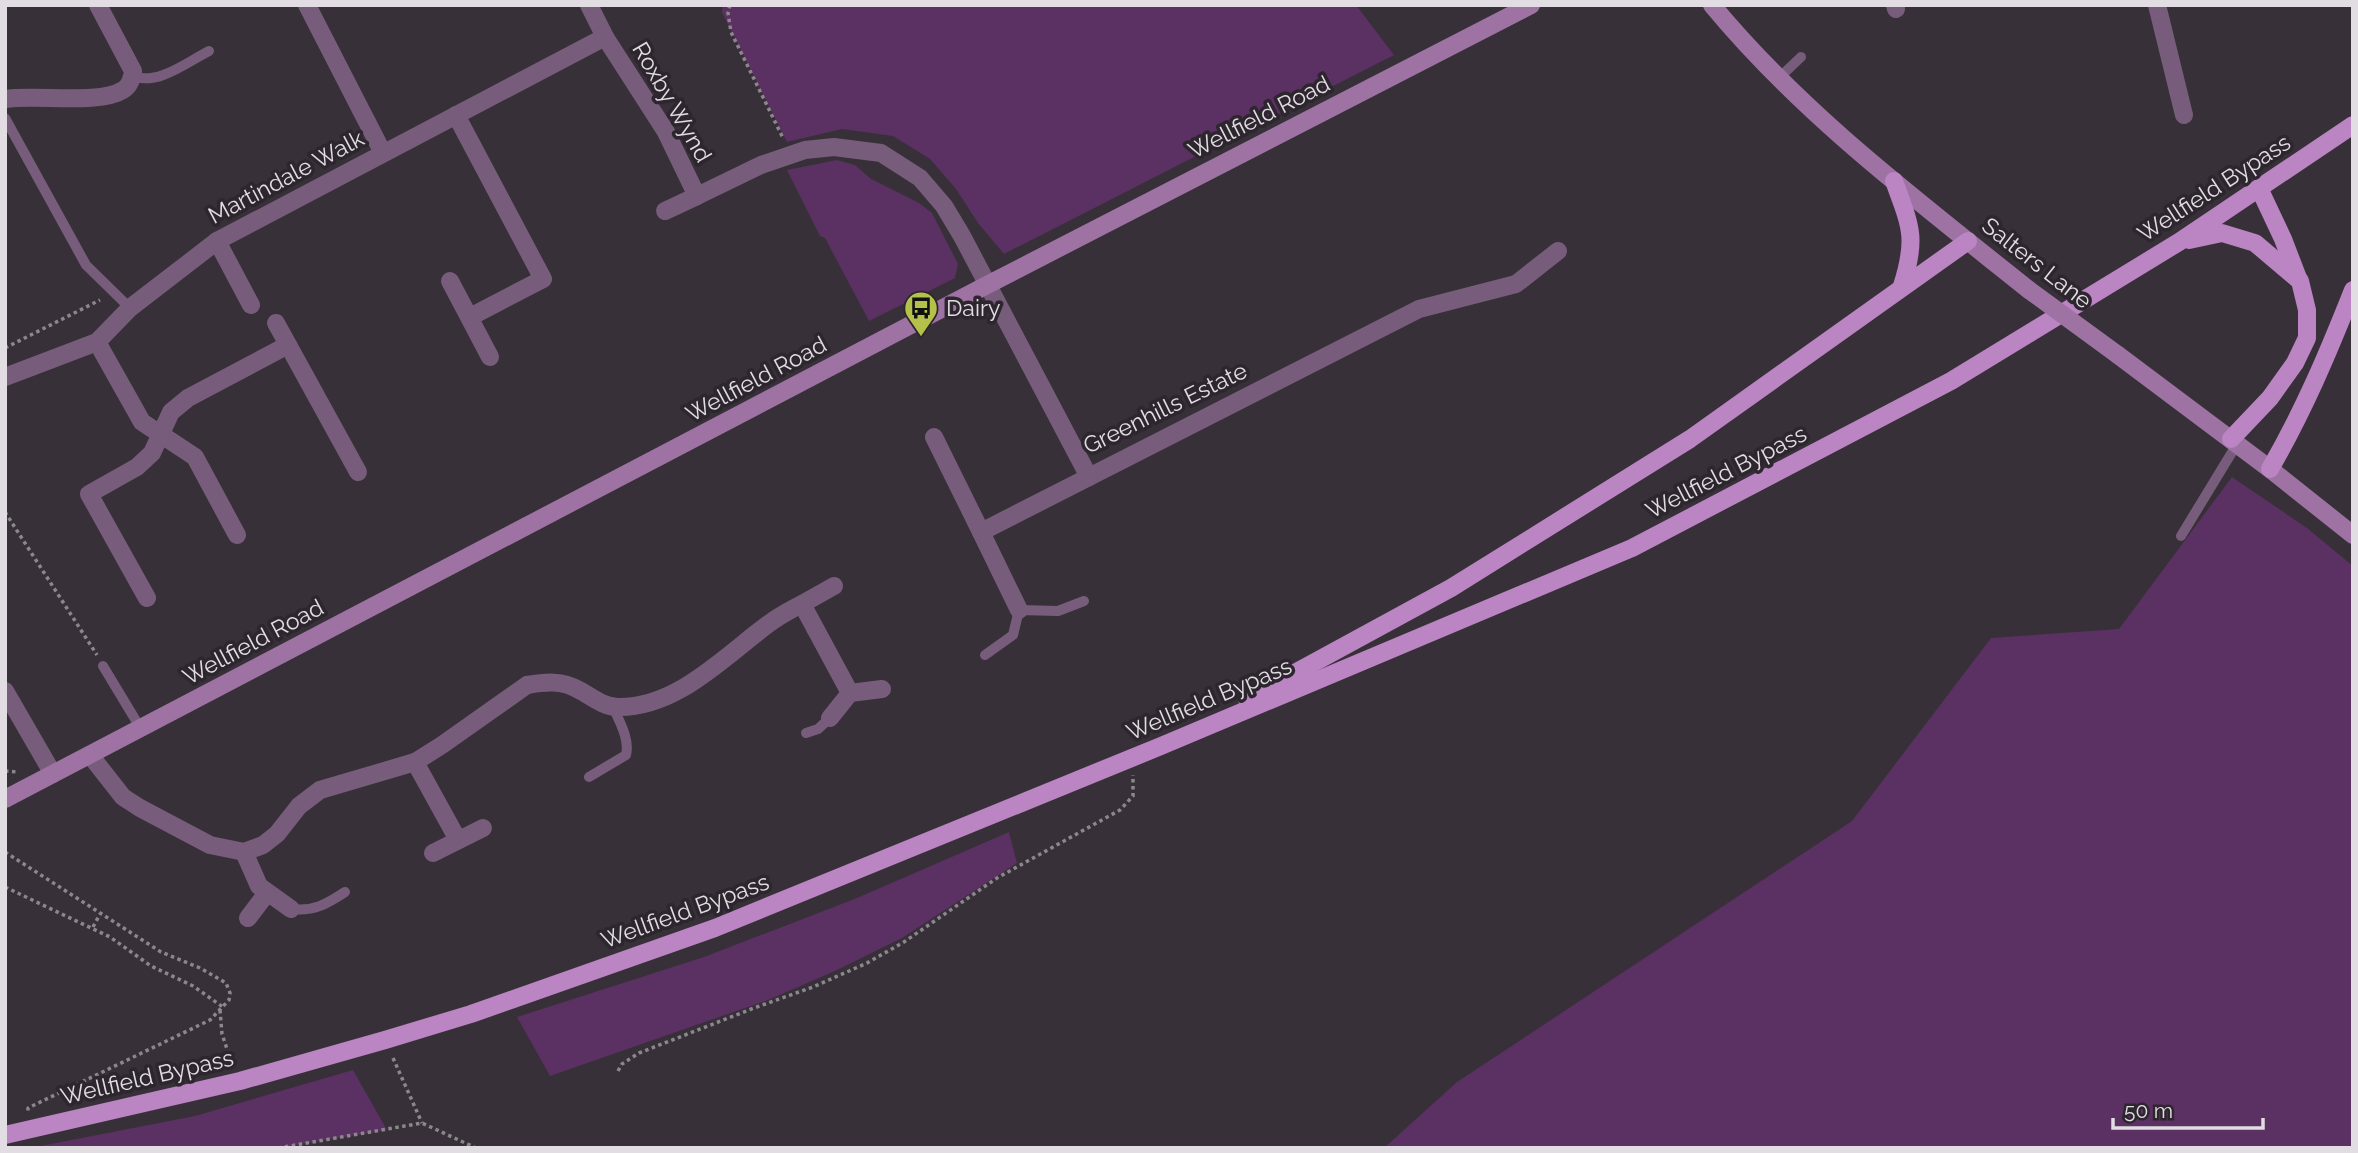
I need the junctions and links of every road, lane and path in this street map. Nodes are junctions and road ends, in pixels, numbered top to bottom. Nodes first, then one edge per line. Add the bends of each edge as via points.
1 (98, 5) edge
2 (307, 5) edge
3 (589, 5) edge
4 (730, 5) edge
5 (1531, 5) edge
6 (1712, 5) edge
7 (2157, 5) edge
8 (605, 37) junction
9 (209, 51) dead end
10 (1801, 57) dead end
11 (132, 76) junction
12 (1779, 78) junction
13 (5, 99) edge
14 (456, 115) junction
15 (2184, 115) dead end
16 (5, 118) edge
17 (2353, 125) edge
18 (383, 153) junction
19 (792, 155) junction
20 (1894, 181) junction
21 (2259, 188) junction
22 (697, 196) junction
23 (665, 211) dead end
24 (1968, 240) junction
25 (218, 241) junction
26 (2179, 242) junction
27 (1558, 251) dead end
28 (450, 281) dead end
29 (2300, 281) junction
30 (987, 285) junction
31 (1902, 286) junction
32 (2353, 290) edge
33 (251, 305) dead end
34 (130, 308) junction
35 (470, 317) junction
36 (276, 323) dead end
37 (97, 342) junction
38 (288, 345) junction
39 (491, 357) dead end
40 (5, 377) edge
41 (160, 433) junction
42 (933, 437) dead end
43 (2234, 442) junction
44 (2270, 469) junction
45 (358, 472) dead end
46 (1089, 477) junction
47 (5, 512) edge
48 (981, 532) junction
49 (237, 535) dead end
50 (2353, 535) edge
51 (2181, 536) dead end
52 (834, 586) dead end
53 (147, 598) dead end
54 (1084, 601) dead end
55 (802, 604) junction
56 (1019, 610) junction
57 (985, 655) dead end
58 (103, 666) joint
59 (881, 689) dead end
60 (5, 691) edge
61 (850, 693) junction
62 (613, 707) junction
63 (830, 718) joint
64 (141, 729) junction
65 (806, 733) dead end
66 (1161, 746) junction
67 (90, 755) junction
68 (1130, 759) junction
69 (415, 762) junction
70 (53, 774) junction
71 (589, 777) dead end
72 (5, 799) edge
73 (482, 828) dead end
74 (458, 840) junction
75 (5, 852) edge
76 (244, 852) junction
77 (433, 853) dead end
78 (5, 887) edge
79 (345, 892) dead end
80 (267, 893) junction
81 (292, 909) joint
82 (100, 914) junction
83 (248, 918) dead end
84 (93, 927) junction
85 (222, 1008) junction
86 (385, 1040) junction
87 (618, 1071) dead end
88 (240, 1081) junction
89 (422, 1123) junction
90 (30, 1130) junction
91 (5, 1135) edge
92 (278, 1148) edge
93 (476, 1148) edge

1 - 11 street
2 - 18 street
3 - 8 street, Roxby Wynd
4 - 19 path via 731,32
5 - 30 street, Wellfield Road
6 - 12 street, Salters Lane
7 - 15 street
8 - 14 street, Martindale Walk
8 - 22 street, Roxby Wynd via 666,132
9 - 11 lane via 158,77
10 - 12 lane
11 - 13 street via 120,92
12 - 20 street, Salters Lane
14 - 18 street, Martindale Walk
14 - 35 street via 543,279
16 - 34 lane via 86,265
17 - 21 main road, Wellfield Bypass
18 - 25 street, Martindale Walk
19 - 22 street, Roxby Wynd
19 - 30 street, Roxby Wynd via 834,147 881,153 920,178 944,206
20 - 24 street, Salters Lane
20 - 31 main road via 1911,227 1910,259
21 - 26 main road, Wellfield Bypass
21 - 29 main road
22 - 23 street
24 - 31 main road
24 - 43 street, Salters Lane, bridge
25 - 33 street
25 - 34 street, Martindale Walk
26 - 29 main road via 2222,233 2255,243
26 - 66 main road, Wellfield Bypass via 1951,382 1632,548
27 - 46 street, Greenhills Estate via 1516,285 1419,309
28 - 35 street
29 - 43 main road via 2307,338 2295,363
30 - 46 street, Greenhills Estate
30 - 64 street, Wellfield Road
31 - 66 main road via 1690,439 1451,588
32 - 44 main road via 2317,379
34 - 37 street, Martindale Walk
35 - 39 street
36 - 38 street
37 - 40 street, Martindale Walk
37 - 41 street via 142,422
38 - 41 street via 188,398 171,412
38 - 45 street
41 - 49 street via 195,457
41 - 53 street via 152,453 137,467 89,494
42 - 48 street
43 - 44 street, Salters Lane
43 - 51 lane
44 - 50 street, Salters Lane
46 - 48 street
47 - 58 path
48 - 56 street
52 - 55 street
54 - 56 lane via 1058,611
55 - 61 street
55 - 62 street via 685,686 636,707
56 - 57 lane via 1013,635
58 - 64 lane
59 - 61 street
60 - 70 street
61 - 63 street
62 - 69 street via 559,682 527,685
62 - 71 lane via 628,748 626,754
63 - 65 lane
64 - 67 street, Wellfield Road
66 - 68 main road, Wellfield Bypass
67 - 70 street, Wellfield Road
67 - 76 street via 116,790 140,808 210,845
68 - 86 main road, Wellfield Bypass via 715,928
68 - 87 path via 1133,796 1120,810 997,878 904,942 813,988 639,1054
69 - 74 street
69 - 76 street via 320,790 263,845
70 - 72 street, Wellfield Road
73 - 74 street
74 - 77 street
75 - 82 path
76 - 80 street
78 - 84 path
79 - 81 lane via 316,908
80 - 81 street
80 - 83 street
82 - 84 path
82 - 85 path via 161,952 226,984 229,1000
84 - 85 path
85 - 88 path via 222,1034
85 - 90 path via 210,1020 27,1108
86 - 88 main road, Wellfield Bypass
86 - 89 path
88 - 90 main road, Wellfield Bypass
89 - 92 path
89 - 93 path
90 - 91 main road, Wellfield Bypass

